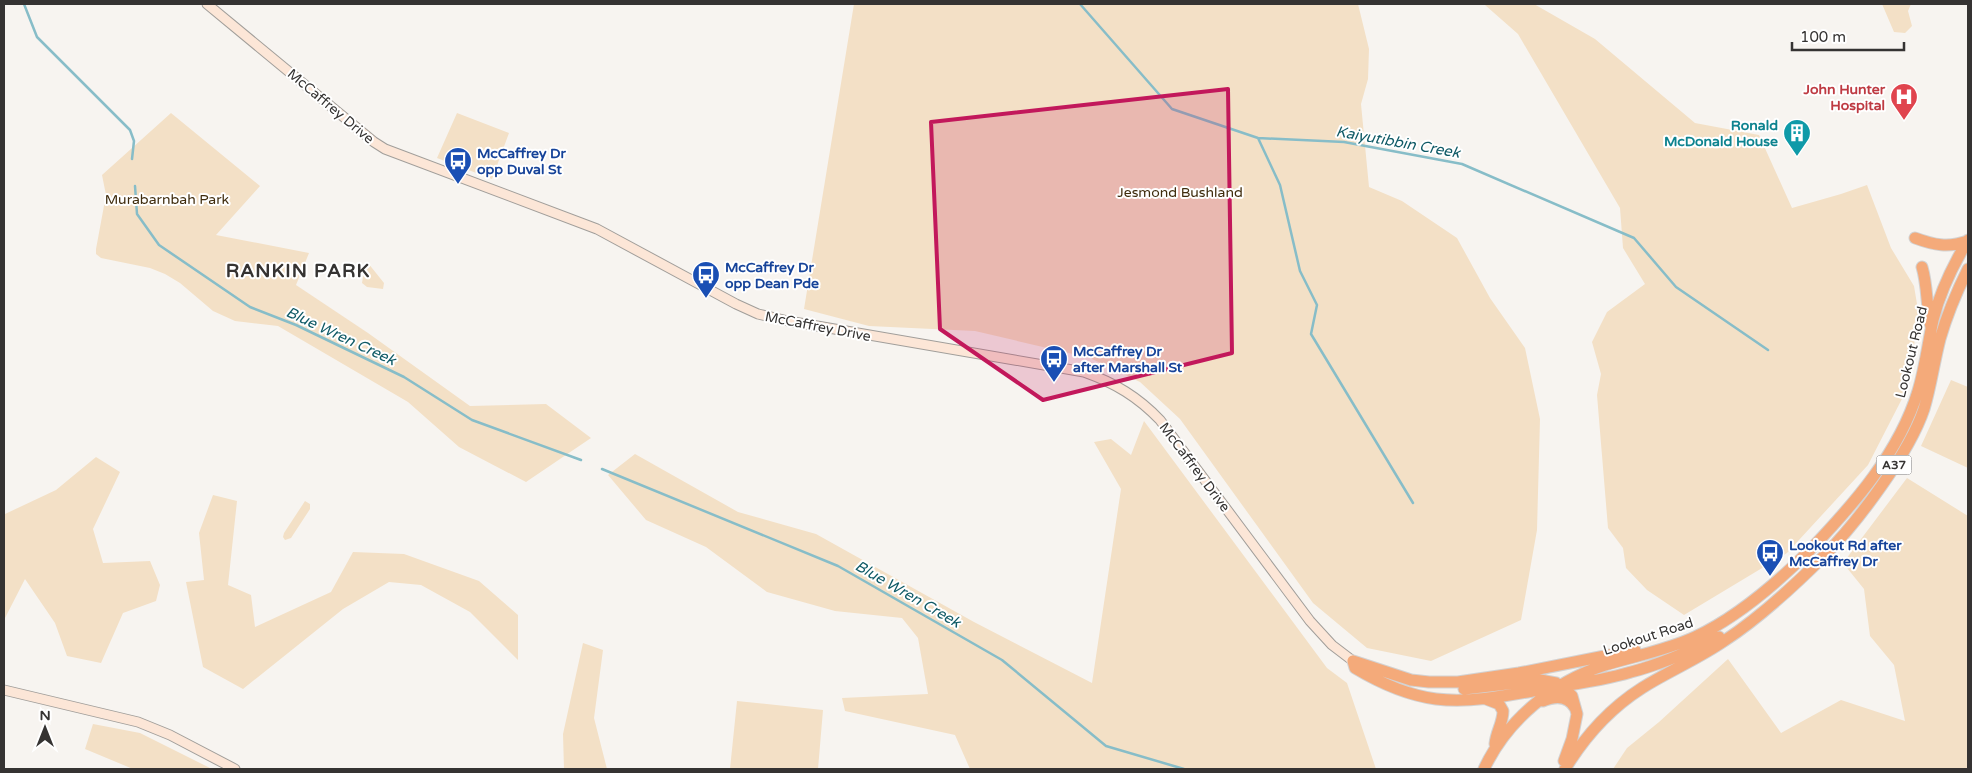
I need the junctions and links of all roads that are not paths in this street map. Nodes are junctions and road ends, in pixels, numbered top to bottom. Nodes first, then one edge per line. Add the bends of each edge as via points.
1 (207, 4) edge
2 (1915, 238) dead end
3 (1968, 240) edge
4 (1922, 267) dead end
5 (1968, 269) edge
6 (1931, 329) junction
7 (1748, 624) junction
8 (1671, 647) junction
9 (1353, 661) junction
10 (1561, 686) junction
11 (4, 690) edge
12 (1479, 699) junction
13 (1528, 709) junction
14 (1577, 714) junction
15 (1495, 748) junction
16 (235, 769) edge
17 (1484, 769) edge
18 (1560, 769) edge
19 (1565, 769) edge

1 - 9 main road, McCaffrey Drive via 385,149 597,229 758,314 1084,372 1108,380 1145,404 1160,420 1310,621 1332,645
2 - 3 highway via 1944,246
3 - 6 highway, Lookout Road / A37 via 1943,290
4 - 6 highway
5 - 7 highway, Lookout Road / A37 via 1940,339 1924,410 1900,456 1864,508 1825,555
6 - 8 highway, Lookout Road / A37 via 1918,390 1903,429 1883,464 1808,552 1733,616
7 - 10 highway via 1665,661 1604,679
7 - 19 highway, Lookout Road / A37 via 1614,708 1586,738
8 - 9 highway via 1662,643 1519,673 1458,682 1411,680
8 - 10 highway, Lookout Road via 1584,673
9 - 10 highway via 1394,679 1423,687 1472,689 1540,680
9 - 12 highway via 1355,668 1374,680 1405,692 1437,699
10 - 12 highway
10 - 13 highway, Lookout Road
10 - 14 highway via 1572,696
11 - 16 main road via 138,722
12 - 15 highway via 1495,701 1504,711
13 - 14 highway via 1549,699 1560,698 1570,702
13 - 15 highway, Lookout Road
14 - 18 highway via 1572,739
15 - 17 highway, Lookout Road

